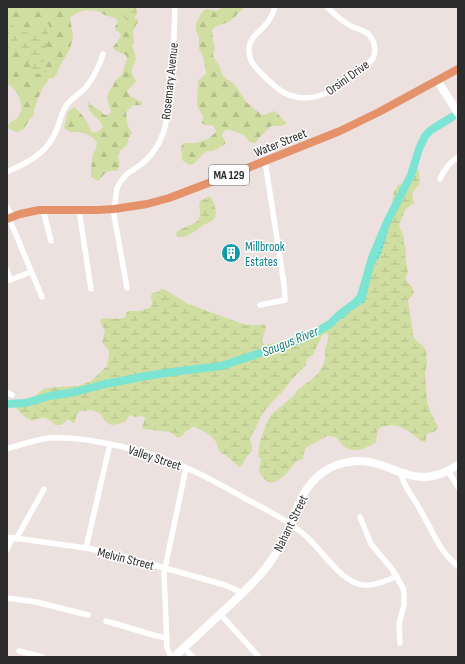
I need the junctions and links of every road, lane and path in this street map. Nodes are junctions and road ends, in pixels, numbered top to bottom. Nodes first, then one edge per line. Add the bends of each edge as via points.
1 (175, 7) edge
2 (275, 7) edge
3 (328, 7) edge
4 (103, 54) dead end
5 (458, 69) edge
6 (437, 80) junction
7 (458, 113) edge
8 (458, 157) edge
9 (265, 161) junction
10 (7, 172) edge
11 (440, 179) dead end
12 (7, 207) edge
13 (114, 209) junction
14 (43, 210) junction
15 (78, 210) junction
16 (10, 218) edge
17 (51, 241) dead end
18 (7, 270) edge
19 (31, 272) junction
20 (9, 280) edge
21 (127, 288) dead end
22 (92, 289) dead end
23 (42, 297) dead end
24 (260, 305) dead end
25 (110, 444) junction
26 (7, 449) edge
27 (458, 465) edge
28 (186, 468) junction
29 (448, 471) junction
30 (401, 473) junction
31 (458, 487) edge
32 (44, 489) dead end
33 (360, 517) dead end
34 (290, 524) junction
35 (12, 538) edge
36 (86, 548) junction
37 (7, 550) edge
38 (458, 566) edge
39 (165, 568) junction
40 (397, 576) junction
41 (242, 593) junction
42 (7, 598) edge
43 (220, 614) junction
44 (88, 615) dead end
45 (106, 621) dead end
46 (166, 638) junction
47 (400, 643) dead end
48 (184, 648) junction
49 (19, 651) dead end
50 (42, 657) edge
51 (171, 657) edge
52 (174, 657) edge
53 (193, 657) edge
54 (259, 657) edge

1 - 13 street, Rosemary Avenue via 172,84 164,131 155,150 121,180 117,188
2 - 3 street, Orsini Drive via 269,21 252,39 249,48 250,60 280,90 290,96 305,98 332,90 350,74 368,64 374,54 374,43 370,35 348,24
4 - 10 street via 86,87 66,106 55,135 47,146 33,159
5 - 6 main road, Water Street / MA 129
6 - 7 main road
6 - 9 main road, Water Street / MA 129 via 362,121
8 - 11 street via 447,166
9 - 13 main road, Water Street / MA 129 via 169,198
9 - 24 street via 285,300
12 - 16 street
13 - 15 main road, Water Street / MA 129
13 - 21 street, Rosemary Avenue
14 - 15 main road, Water Street / MA 129
14 - 16 main road, Water Street / MA 129
14 - 17 street
15 - 22 street
16 - 19 street
18 - 20 street
19 - 20 street
19 - 23 street
25 - 26 street, Valley Street via 48,438
25 - 28 street, Valley Street
25 - 36 street
27 - 29 main road, Nahant Street
28 - 34 street, Valley Street via 272,512
28 - 39 street
29 - 30 main road, Nahant Street via 426,477
29 - 31 street
30 - 34 main road, Nahant Street via 378,464 360,461 332,467 308,487
30 - 38 street via 402,481 437,542
32 - 35 street
33 - 40 street via 371,544
34 - 40 street, Valley Street via 355,583 375,584
34 - 41 main road, Nahant Street via 268,565
35 - 36 street, Melvin Street
35 - 37 street
36 - 39 street, Melvin Street
39 - 41 street, Melvin Street via 225,585
39 - 46 street via 163,578
40 - 47 street via 403,588 404,599 399,624
41 - 43 main road, Nahant Street
42 - 44 street via 36,602
43 - 48 main road, Nahant Street
43 - 54 street
45 - 46 street
46 - 51 street
48 - 52 main road, Nahant Street
48 - 53 street
49 - 50 street

